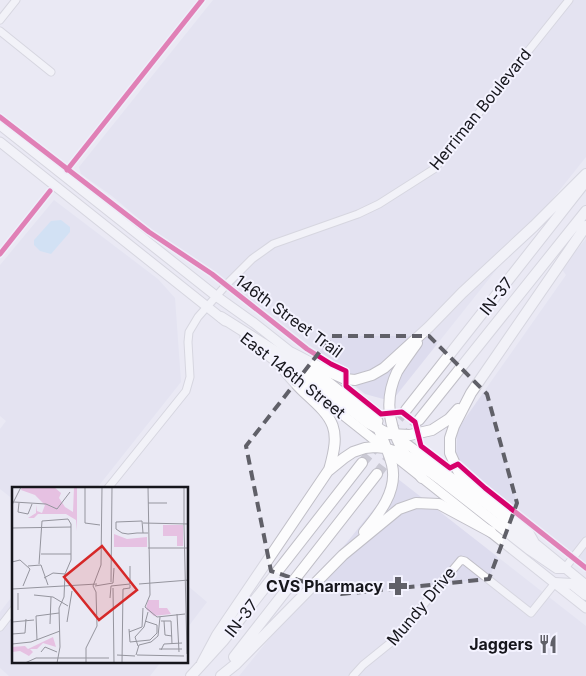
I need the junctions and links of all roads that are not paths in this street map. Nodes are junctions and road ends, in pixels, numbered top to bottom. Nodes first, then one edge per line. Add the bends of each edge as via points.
1 (16, 0) edge
2 (569, 0) edge
3 (0, 20) edge
4 (0, 31) edge
5 (51, 72) dead end
6 (0, 125) edge
7 (0, 142) edge
8 (586, 174) edge
9 (586, 181) edge
10 (586, 211) edge
11 (586, 226) edge
12 (216, 296) junction
13 (207, 306) junction
14 (221, 318) junction
15 (429, 326) junction
16 (292, 353) junction
17 (278, 362) junction
18 (471, 393) junction
19 (406, 410) tunnel mouth
20 (374, 417) junction
21 (419, 420) tunnel mouth
22 (378, 428) junction
23 (395, 435) junction
24 (385, 448) junction
25 (405, 454) junction
26 (362, 463) tunnel mouth
27 (328, 471) junction
28 (377, 474) tunnel mouth
29 (422, 478) junction
30 (109, 487) edge
31 (492, 532) junction
32 (533, 541) junction
33 (586, 541) edge
34 (343, 555) junction
35 (565, 568) junction
36 (554, 583) junction
37 (586, 585) edge
38 (586, 595) edge
39 (586, 608) edge
40 (12, 612) edge
41 (0, 627) edge
42 (202, 663) junction
43 (191, 676) edge
44 (220, 676) edge
45 (353, 676) edge

1 - 3 street
2 - 12 street, Herriman Boulevard via 434,169 365,211 273,244 252,259
4 - 5 street
6 - 12 main road, East 146th Street
7 - 13 main road, East 146th Street
8 - 15 highway
9 - 19 highway, IN-37
10 - 21 highway, IN-37
11 - 18 highway
12 - 13 street, Herriman Boulevard
12 - 16 main road, East 146th Street
13 - 14 main road, East 146th Street
13 - 30 street, Herriman Boulevard via 189,332 190,377 186,391
14 - 17 main road, East 146th Street
14 - 22 highway via 281,355
15 - 16 highway via 384,368 355,380 345,379
15 - 23 highway via 403,363 392,386 390,413
16 - 20 main road, East 146th Street
17 - 24 main road, East 146th Street
17 - 27 highway via 330,419 335,448
18 - 23 highway via 440,426 415,435
18 - 32 highway via 450,438 453,462 473,486 525,528
20 - 22 highway
20 - 23 main road, East 146th Street
22 - 23 highway
22 - 24 highway
23 - 25 highway
23 - 32 main road, East 146th Street
24 - 25 highway
24 - 27 highway via 353,452
24 - 29 main road, East 146th Street
24 - 34 highway via 393,476 386,502
25 - 29 highway
25 - 35 highway via 529,549 557,568
26 - 42 highway, IN-37 via 223,641
27 - 42 highway via 217,635
28 - 44 highway, IN-37
29 - 31 main road, East 146th Street
31 - 34 highway via 446,506 432,502 416,503 399,509
31 - 36 main road, East 146th Street
32 - 35 main road, East 146th Street
33 - 35 street
34 - 44 highway via 236,664
35 - 37 main road, East 146th Street
36 - 38 highway via 572,584
36 - 39 main road, East 146th Street
36 - 45 street, Mundy Drive via 531,614 460,560 394,640
40 - 41 street
42 - 43 highway, IN-37

